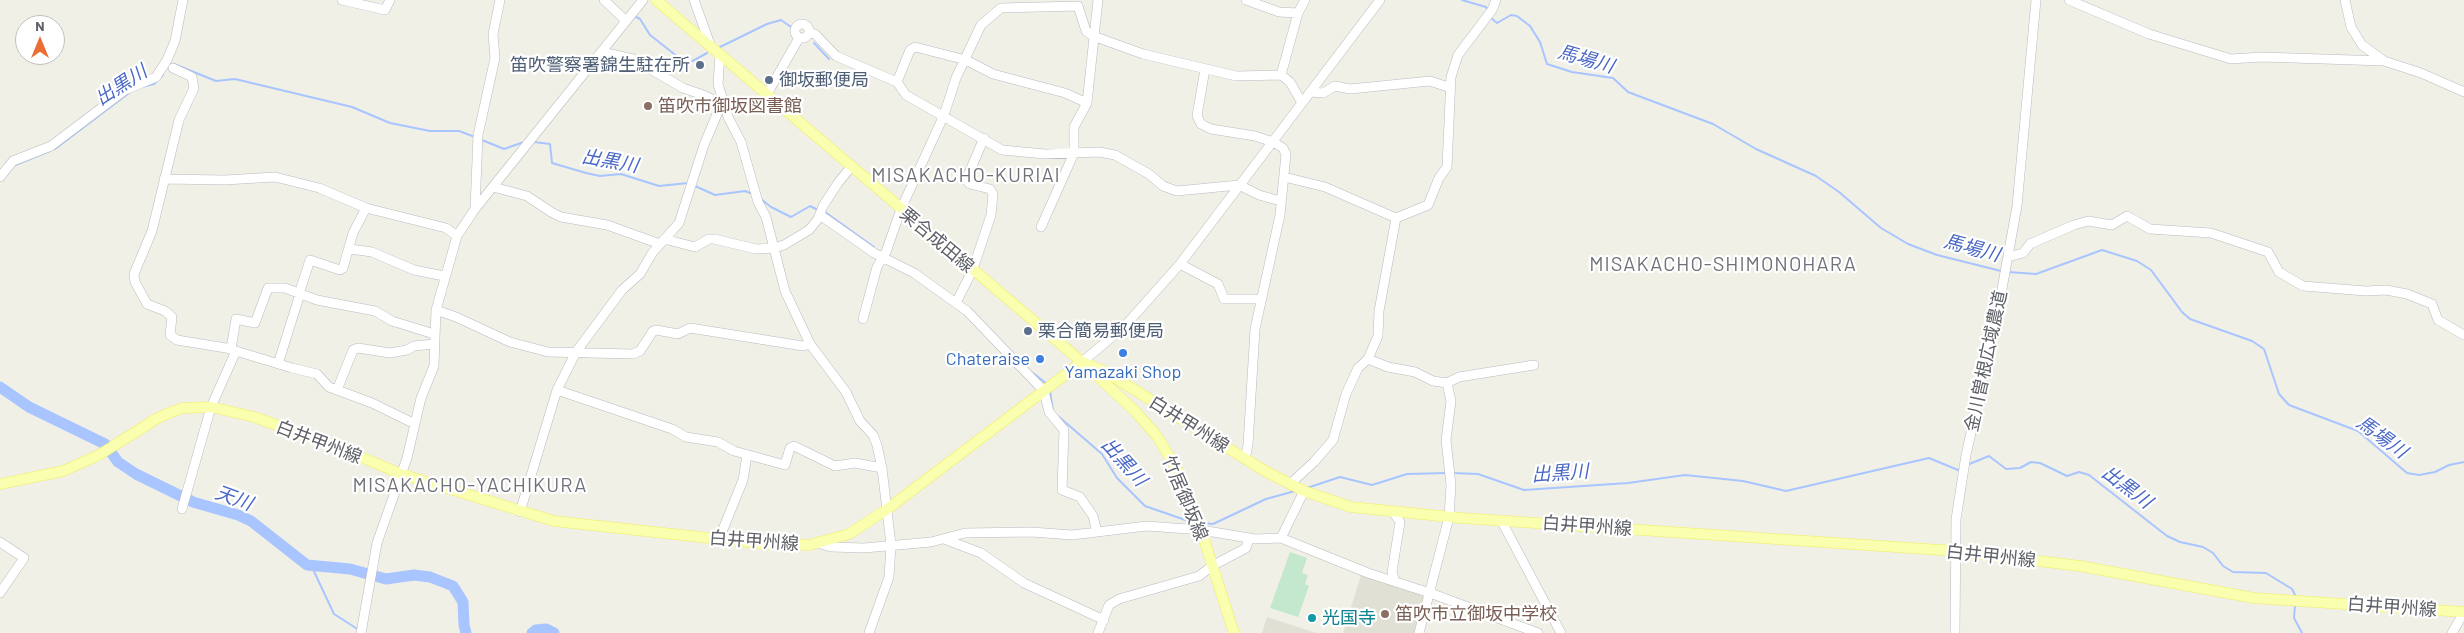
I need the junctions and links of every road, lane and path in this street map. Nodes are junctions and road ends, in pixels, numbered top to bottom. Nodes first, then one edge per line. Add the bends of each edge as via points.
1 (183, 0) edge
2 (342, 0) edge
3 (390, 0) edge
4 (500, 0) edge
5 (604, 0) edge
6 (643, 0) edge
7 (656, 0) edge
8 (694, 0) edge
9 (1098, 0) edge
10 (1246, 0) edge
11 (1305, 0) edge
12 (1378, 0) edge
13 (1496, 0) edge
14 (2036, 0) edge
15 (2069, 0) edge
16 (2345, 0) edge
17 (1003, 4) edge
18 (1298, 13) junction
19 (625, 20) junction
20 (1093, 36) junction
21 (711, 47) junction
22 (602, 52) junction
23 (720, 54) junction
24 (966, 60) junction
25 (2384, 61) junction
26 (172, 68) dead end
27 (1205, 69) junction
28 (1281, 75) junction
29 (897, 82) junction
30 (1451, 88) junction
31 (1310, 92) junction
32 (2464, 92) edge
33 (768, 94) junction
34 (723, 100) junction
35 (1087, 103) junction
36 (1302, 103) junction
37 (944, 115) junction
38 (984, 138) junction
39 (1273, 142) junction
40 (1074, 153) junction
41 (851, 167) junction
42 (0, 177) edge
43 (1284, 177) junction
44 (164, 179) junction
45 (1239, 185) junction
46 (493, 187) junction
47 (1280, 201) junction
48 (366, 208) junction
49 (475, 209) junction
50 (900, 209) junction
51 (821, 211) junction
52 (1396, 218) junction
53 (1041, 227) dead end
54 (457, 236) junction
55 (662, 242) junction
56 (350, 248) junction
57 (774, 248) junction
58 (884, 255) junction
59 (2008, 256) junction
60 (1180, 264) junction
61 (972, 270) junction
62 (444, 276) junction
63 (300, 294) junction
64 (958, 299) junction
65 (1262, 299) junction
66 (436, 310) junction
67 (863, 319) dead end
68 (434, 334) junction
69 (2464, 335) edge
70 (434, 344) junction
71 (810, 344) junction
72 (233, 350) junction
73 (576, 352) junction
74 (1368, 359) junction
75 (1082, 362) junction
76 (278, 364) junction
77 (1534, 366) dead end
78 (1447, 383) junction
79 (1047, 389) junction
80 (337, 390) junction
81 (557, 390) junction
82 (211, 406) junction
83 (415, 424) junction
84 (747, 455) junction
85 (1245, 459) junction
86 (882, 468) junction
87 (401, 474) junction
88 (0, 484) edge
89 (1296, 487) junction
90 (182, 509) dead end
91 (886, 510) junction
92 (520, 512) junction
93 (1393, 512) junction
94 (1449, 517) junction
95 (1501, 520) junction
96 (1199, 526) junction
97 (1097, 532) junction
98 (1249, 538) junction
99 (1282, 538) junction
100 (944, 539) junction
101 (719, 540) junction
102 (0, 542) edge
103 (818, 544) junction
104 (891, 545) junction
105 (1956, 551) junction
106 (1212, 566) junction
107 (1395, 582) junction
108 (0, 593) edge
109 (1430, 593) junction
110 (2463, 617) edge
111 (1104, 620) junction
112 (362, 630) edge
113 (869, 633) edge
114 (1098, 633) edge
115 (1234, 633) edge
116 (1419, 633) edge
117 (1538, 633) edge
118 (1561, 633) edge
119 (1956, 633) edge
120 (2452, 633) edge

1 - 42 street via 175,41 156,77 125,90 51,146 13,161
2 - 3 street via 386,10
4 - 49 street via 493,34 495,58 478,138
5 - 19 street
6 - 19 street
7 - 21 main road, 栗合成田線
8 - 21 street
9 - 20 street
10 - 18 street via 1278,12
11 - 18 street
12 - 31 street
13 - 30 street via 1458,56
14 - 59 street, 金川曽根広域農道 via 2017,206
15 - 25 street via 2149,34 2231,58
16 - 25 street via 2356,36 2362,45
17 - 20 street via 1078,6 1086,31
17 - 24 street via 981,25
18 - 28 street
19 - 22 street
20 - 27 street via 1143,54
20 - 35 street
21 - 23 main road, 栗合成田線
22 - 34 street via 633,59 683,88 716,102
22 - 46 street
23 - 33 main road, 栗合成田線
23 - 34 street via 718,84
24 - 29 street via 915,47 910,50
24 - 35 street via 993,74 1065,93
24 - 37 street via 956,78
25 - 32 street
26 - 44 street via 192,77 194,88 178,120
27 - 28 street via 1236,76
27 - 39 street via 1197,116 1201,124
28 - 36 street via 1290,82
29 - 33 street via 836,56 815,34 808,33 804,25 797,26 794,32 799,38
29 - 37 street via 906,95
30 - 31 street via 1430,81 1350,89 1334,86 1323,93
30 - 52 street via 1447,167 1428,205
31 - 36 street
33 - 41 main road, 栗合成田線
34 - 55 street via 704,145 679,222
34 - 57 street via 741,142
35 - 40 street via 1074,127
36 - 39 street
37 - 38 street
37 - 50 street
38 - 40 street via 1002,150
38 - 61 street via 966,180 990,189 993,194 992,215
39 - 43 street via 1286,154
39 - 45 street
40 - 45 street via 1115,155 1163,186 1177,191
40 - 53 street
41 - 50 main road, 栗合成田線
41 - 51 street
43 - 47 street
43 - 52 street via 1325,187
44 - 48 street via 275,177 319,188
44 - 72 street via 152,231 134,274 134,282 147,304 172,317 170,335 177,340
45 - 47 street
45 - 60 street
46 - 49 street
46 - 55 street via 527,196 561,216 607,225
47 - 65 street via 1280,215
48 - 54 street via 446,228
48 - 56 street via 353,233
49 - 54 street
50 - 58 street
50 - 61 main road, 栗合成田線
51 - 57 street via 810,230
51 - 58 street
52 - 74 street via 1379,311 1378,336
54 - 62 street
55 - 57 street via 695,247 714,239 756,249
55 - 73 street
56 - 62 street via 372,252 414,270
56 - 63 street via 344,268 340,270 310,260
57 - 71 street via 785,291
58 - 64 street
58 - 67 street via 877,267
59 - 69 street via 2023,253 2030,244 2074,225 2088,222 2112,225 2127,216 2150,229 2211,233 2268,252 2279,272 2303,286 2407,294 2432,304 2438,320
59 - 105 street, 金川曽根広域農道 via 1964,467 1956,519
60 - 65 street via 1218,284 1224,299
60 - 75 street via 1124,327
61 - 64 street
61 - 75 main road, 栗合成田線
62 - 66 street
63 - 68 street via 375,311 392,321
63 - 72 street via 285,288 268,288 255,323 236,319
63 - 76 street
64 - 79 street
65 - 85 street via 1255,329
66 - 68 street
66 - 73 street via 521,346 548,352
68 - 70 street
70 - 80 street via 390,353 353,350
70 - 83 street via 434,366
71 - 73 street via 804,346 690,328 678,334 653,331 640,351 633,354
71 - 86 street via 846,392 860,421 873,435
72 - 76 street
72 - 82 street
73 - 81 street
74 - 78 street via 1388,368 1415,372 1433,381
74 - 89 street via 1358,368 1346,394 1333,440
75 - 79 main road, 白井甲州線
75 - 85 main road, 白井甲州線 via 1104,371
75 - 96 main road, 竹居御坂線 via 1157,436 1178,471
76 - 80 street via 317,374
77 - 78 street via 1459,377
78 - 94 street via 1451,401 1446,440 1450,472
79 - 91 main road, 白井甲州線
79 - 97 street via 1049,412 1064,430 1062,490 1080,497 1093,516
80 - 83 street
81 - 84 street via 686,436 718,442
81 - 92 street
82 - 87 main road, 白井甲州線 via 333,445
82 - 88 main road, 白井甲州線 via 171,412 99,455 64,471
82 - 90 street
83 - 87 street
84 - 86 street via 785,465 790,448 794,446 835,466 855,463
84 - 101 street via 743,480
85 - 89 main road, 白井甲州線
86 - 91 street
87 - 92 main road, 白井甲州線
87 - 112 street via 385,514 369,581
89 - 93 main road, 白井甲州線 via 1351,507
89 - 99 street
91 - 103 main road, 白井甲州線 via 848,534
91 - 104 street
92 - 101 main road, 白井甲州線 via 576,525
93 - 94 main road, 白井甲州線
93 - 107 street via 1400,522 1392,572
94 - 95 main road, 白井甲州線
94 - 109 street
95 - 105 main road, 白井甲州線
95 - 118 street
96 - 97 street via 1147,526
96 - 98 street
96 - 106 main road, 竹居御坂線
97 - 100 street via 1072,535 976,532
98 - 99 street
98 - 106 street via 1246,548
99 - 107 street
100 - 104 street
100 - 111 street via 981,553 1024,583
101 - 103 main road, 白井甲州線 via 783,546
102 - 108 street via 24,558
103 - 104 street via 851,548
104 - 113 street via 889,577
105 - 110 main road, 白井甲州線 via 2041,560 2254,598
105 - 119 street, 金川曽根広域農道
106 - 111 street via 1187,581 1118,599 1109,605
106 - 115 main road, 竹居御坂線
107 - 109 street
109 - 116 street
109 - 117 street
110 - 120 street
111 - 114 street

